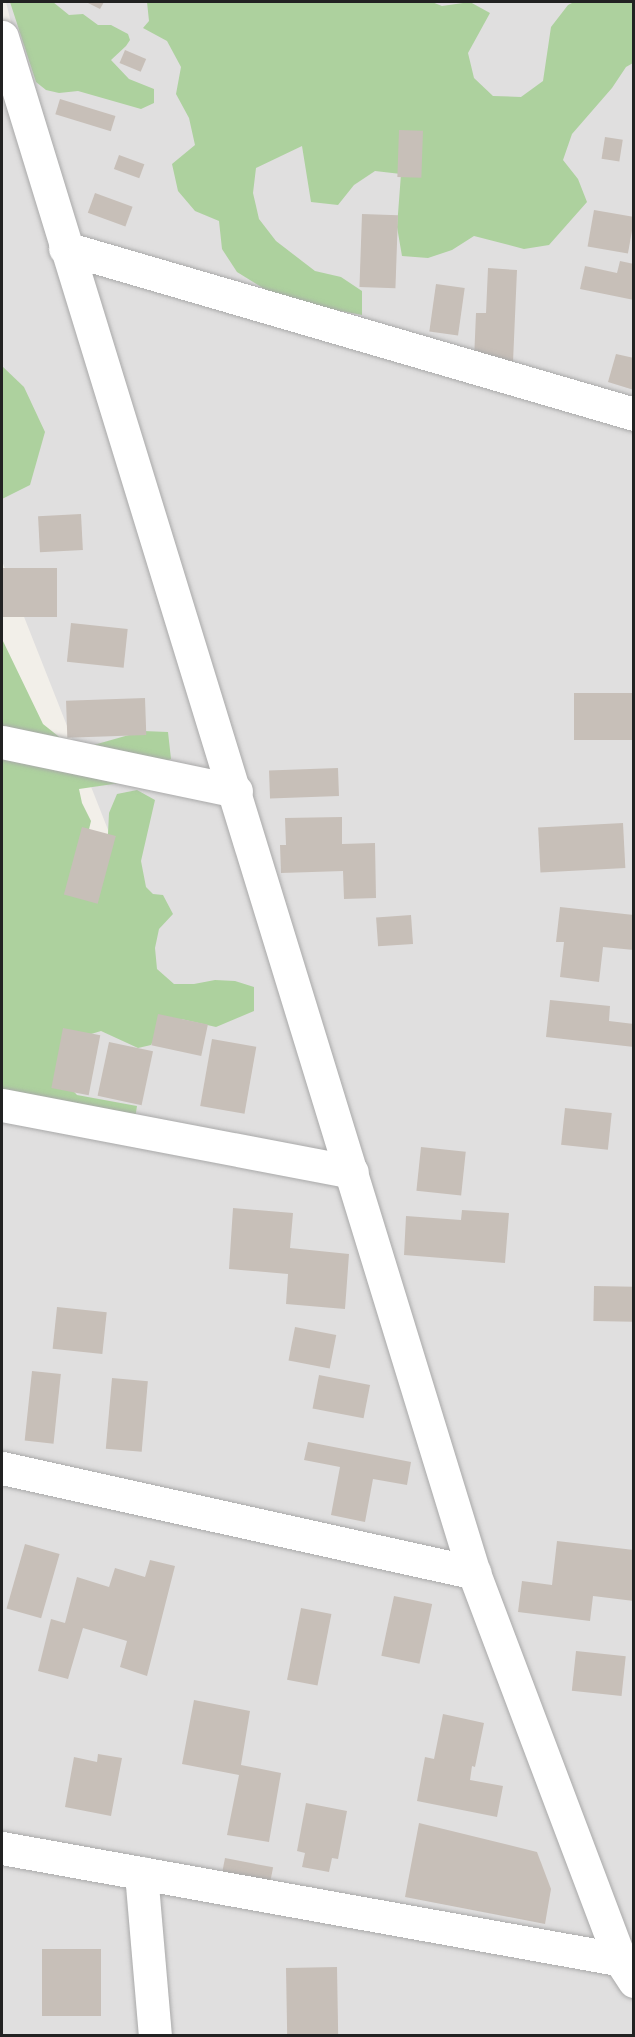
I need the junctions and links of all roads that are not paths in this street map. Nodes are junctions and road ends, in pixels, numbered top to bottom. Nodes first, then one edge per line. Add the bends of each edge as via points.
1 (2, 37) edge
2 (65, 248) junction
3 (633, 414) edge
4 (2, 742) edge
5 (236, 791) junction
6 (2, 1105) edge
7 (352, 1172) junction
8 (2, 1468) edge
9 (474, 1573) junction
10 (2, 1848) edge
11 (141, 1874) junction
12 (629, 1968) edge
13 (155, 2036) edge

1 - 2 street
2 - 3 street
2 - 5 street
4 - 5 street
5 - 7 street
6 - 7 street
7 - 9 street
8 - 9 street
9 - 12 street
10 - 11 street
11 - 12 street
11 - 13 street

